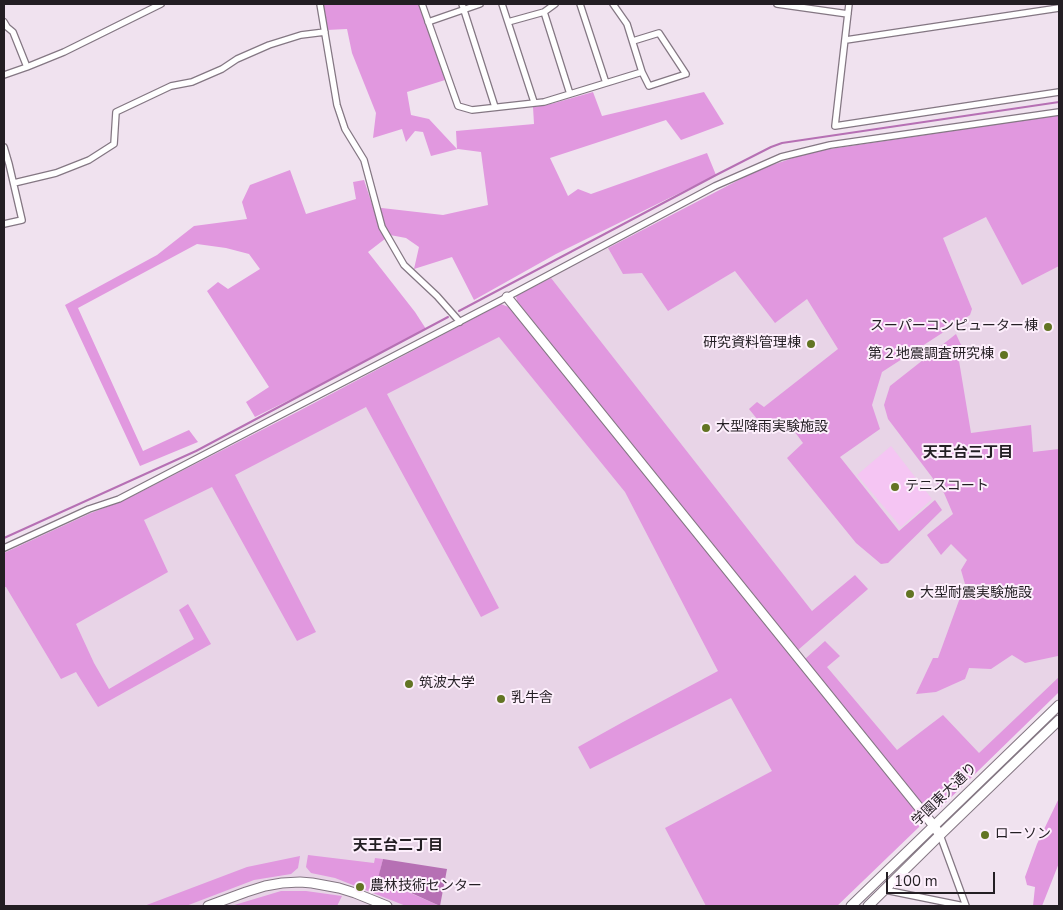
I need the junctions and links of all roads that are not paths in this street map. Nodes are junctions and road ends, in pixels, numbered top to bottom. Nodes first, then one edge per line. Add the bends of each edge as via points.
1 (161, 4) edge
2 (320, 4) edge
3 (422, 4) edge
4 (480, 4) edge
5 (502, 4) edge
6 (555, 4) edge
7 (580, 4) edge
8 (613, 4) edge
9 (777, 4) edge
10 (849, 4) edge
11 (463, 6) edge
12 (1059, 8) edge
13 (544, 12) junction
14 (848, 14) junction
15 (4, 22) edge
16 (428, 22) junction
17 (508, 22) junction
18 (325, 32) junction
19 (846, 40) junction
20 (633, 41) junction
21 (27, 67) junction
22 (642, 72) junction
23 (4, 75) edge
24 (606, 83) junction
25 (1059, 92) edge
26 (570, 94) junction
27 (534, 102) junction
28 (495, 107) junction
29 (1059, 112) edge
30 (4, 147) edge
31 (14, 183) junction
32 (4, 224) edge
33 (507, 297) junction
34 (460, 322) junction
35 (4, 548) edge
36 (1059, 704) edge
37 (1059, 720) edge
38 (934, 826) junction
39 (940, 835) junction
40 (885, 890) junction
41 (208, 906) edge
42 (387, 906) edge
43 (851, 906) edge
44 (868, 906) edge
45 (965, 906) edge

1 - 21 street
2 - 18 street
3 - 16 street
4 - 11 street
5 - 17 street
6 - 13 street
7 - 24 street
8 - 20 street via 627,24
9 - 14 street
10 - 14 street
11 - 16 street
11 - 28 street
12 - 19 street
13 - 17 street
13 - 26 street
14 - 19 street
15 - 21 street via 13,32
16 - 28 street via 458,106 472,110
17 - 27 street
18 - 31 street via 301,35 269,46 192,82 171,86 116,112 114,144 89,160 64,170
18 - 34 street via 336,105 345,129 364,160 382,227 404,265
19 - 25 street via 835,126
20 - 22 street
20 - 22 street via 659,32 686,74 649,86
21 - 23 street
22 - 24 street
24 - 26 street
26 - 27 street
27 - 28 street
29 - 33 street via 830,145 781,157 715,186
30 - 31 street
31 - 32 street via 22,220
33 - 34 street
33 - 38 street
34 - 35 street via 119,499
36 - 38 street, 学園東大通り
37 - 39 street, 学園東大通り
38 - 39 street
38 - 43 street, 学園東大通り
39 - 40 street, 学園東大通り
39 - 45 street
40 - 44 street, 学園東大通り
40 - 45 street
41 - 42 street via 265,886 300,882 339,888

